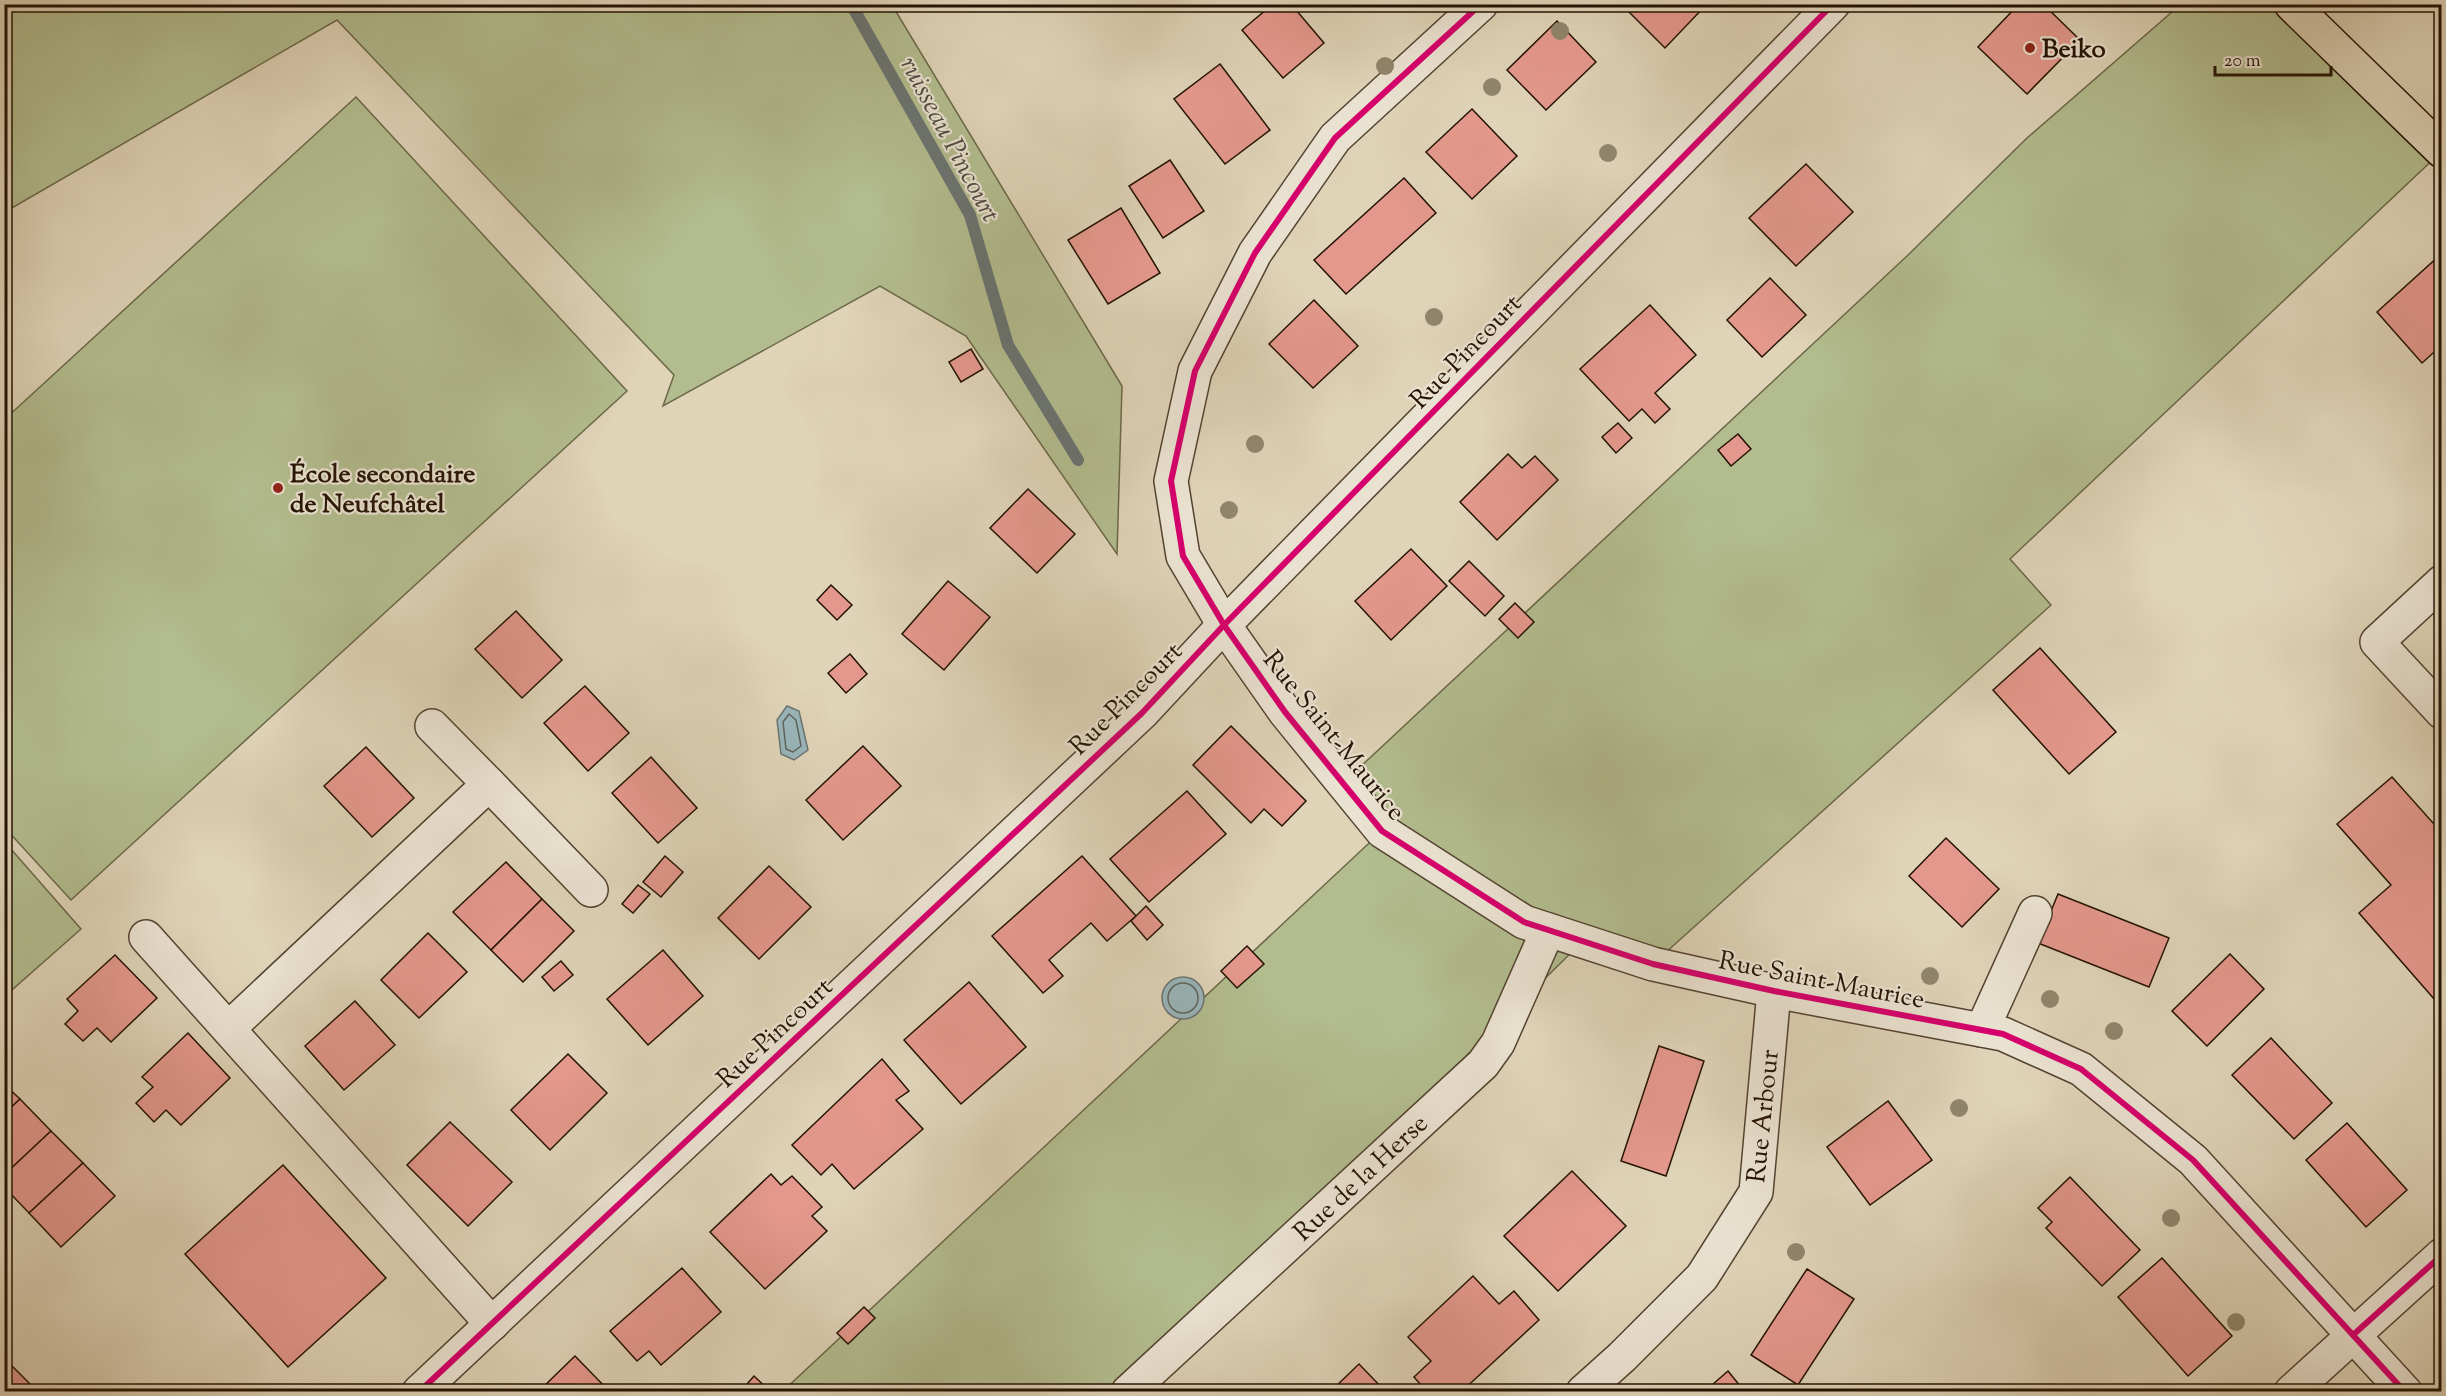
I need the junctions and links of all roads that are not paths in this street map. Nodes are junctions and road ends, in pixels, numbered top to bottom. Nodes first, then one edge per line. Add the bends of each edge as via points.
1 (1481, 4) edge
2 (1833, 4) edge
3 (2291, 4) edge
4 (2442, 151) edge
5 (2442, 582) edge
6 (1224, 625) junction
7 (2442, 712) edge
8 (432, 726) dead end
9 (489, 784) junction
10 (591, 890) dead end
11 (2036, 913) dead end
12 (1548, 930) junction
13 (146, 937) dead end
14 (1774, 991) junction
15 (229, 1028) junction
16 (1982, 1030) junction
17 (2442, 1255) edge
18 (492, 1324) junction
19 (2353, 1335) junction
20 (419, 1392) edge
21 (1128, 1392) edge
22 (1583, 1392) edge
23 (2291, 1392) edge
24 (2405, 1392) edge

1 - 6 street, Rue Saint-Maurice via 1335,138 1255,253 1195,371 1171,481 1184,556
2 - 6 street, Rue Pincourt
3 - 4 main road
5 - 7 street via 2378,642
6 - 12 street, Rue Saint-Maurice via 1285,712 1382,831 1524,922
6 - 18 street, Rue Pincourt via 1142,713
8 - 9 street
9 - 10 street
9 - 15 street
11 - 16 street
12 - 14 street, Rue Saint-Maurice via 1653,964
12 - 21 street, Rue de la Herse via 1498,1044 1483,1064
13 - 15 street
14 - 16 street, Rue Saint-Maurice
14 - 22 street, Rue Arbour via 1756,1192 1702,1277
15 - 18 street
16 - 19 street, Rue Saint-Maurice via 2003,1034 2081,1069 2184,1153
17 - 19 street
18 - 20 street, Rue Pincourt
19 - 23 street
19 - 24 street, Rue Saint-Maurice

